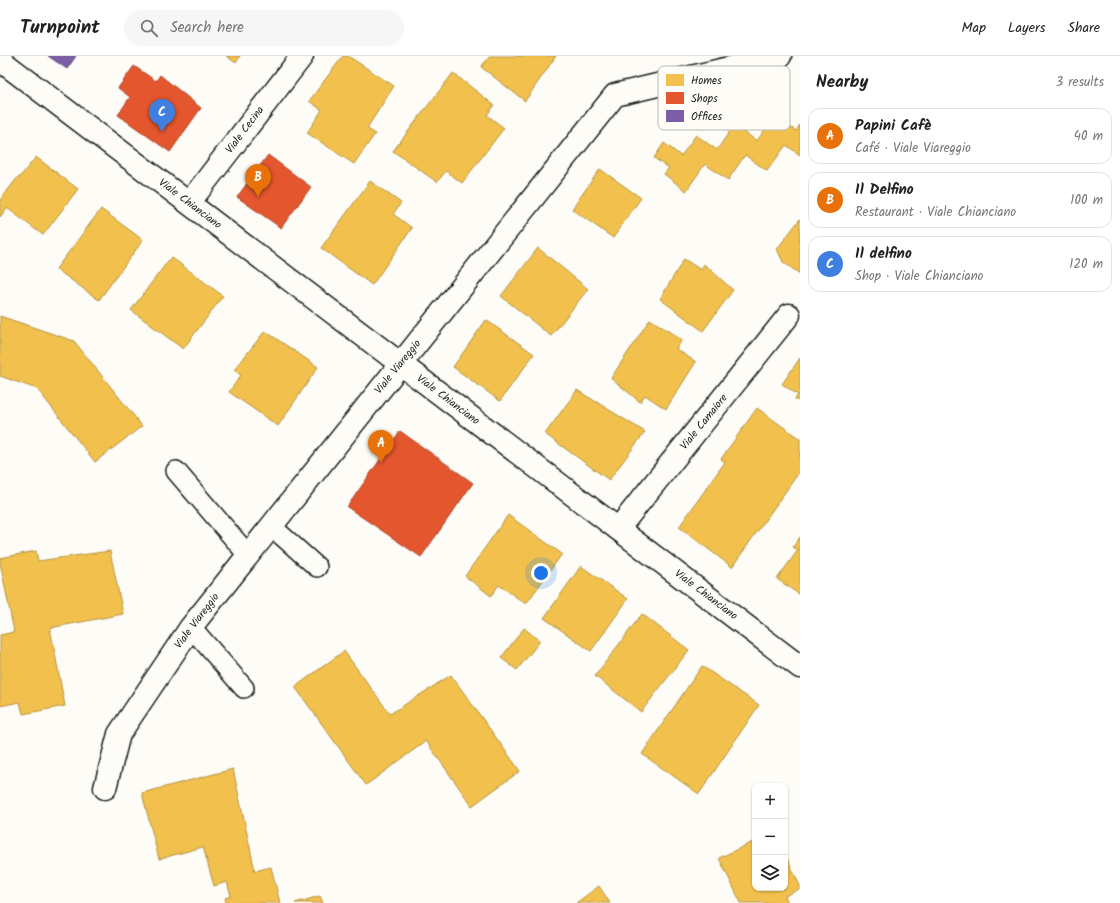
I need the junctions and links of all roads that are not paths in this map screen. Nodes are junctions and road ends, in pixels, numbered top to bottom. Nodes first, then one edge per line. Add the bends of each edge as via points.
1 (302, 56) edge
2 (780, 56) edge
3 (0, 60) edge
4 (738, 66) edge
5 (658, 85) edge
6 (189, 204) junction
7 (789, 315) dead end
8 (400, 364) junction
9 (176, 471) dead end
10 (271, 526) junction
11 (618, 529) junction
12 (248, 555) junction
13 (317, 567) dead end
14 (190, 626) junction
15 (800, 667) edge
16 (244, 688) dead end
17 (105, 788) dead end

1 - 6 street, Viale Cecina
2 - 4 street, Viale Viareggio
3 - 6 street, Viale Chianciano
5 - 8 street, Viale Viareggio via 615,95
6 - 8 street, Viale Chianciano
7 - 11 street, Viale Camaiore
8 - 10 street, Viale Viareggio
8 - 11 street, Viale Chianciano
9 - 12 lane
10 - 12 street, Viale Viareggio
10 - 13 lane
11 - 15 street, Viale Chianciano
12 - 14 street, Viale Viareggio
14 - 16 lane
14 - 17 street, Viale Viareggio via 119,734

